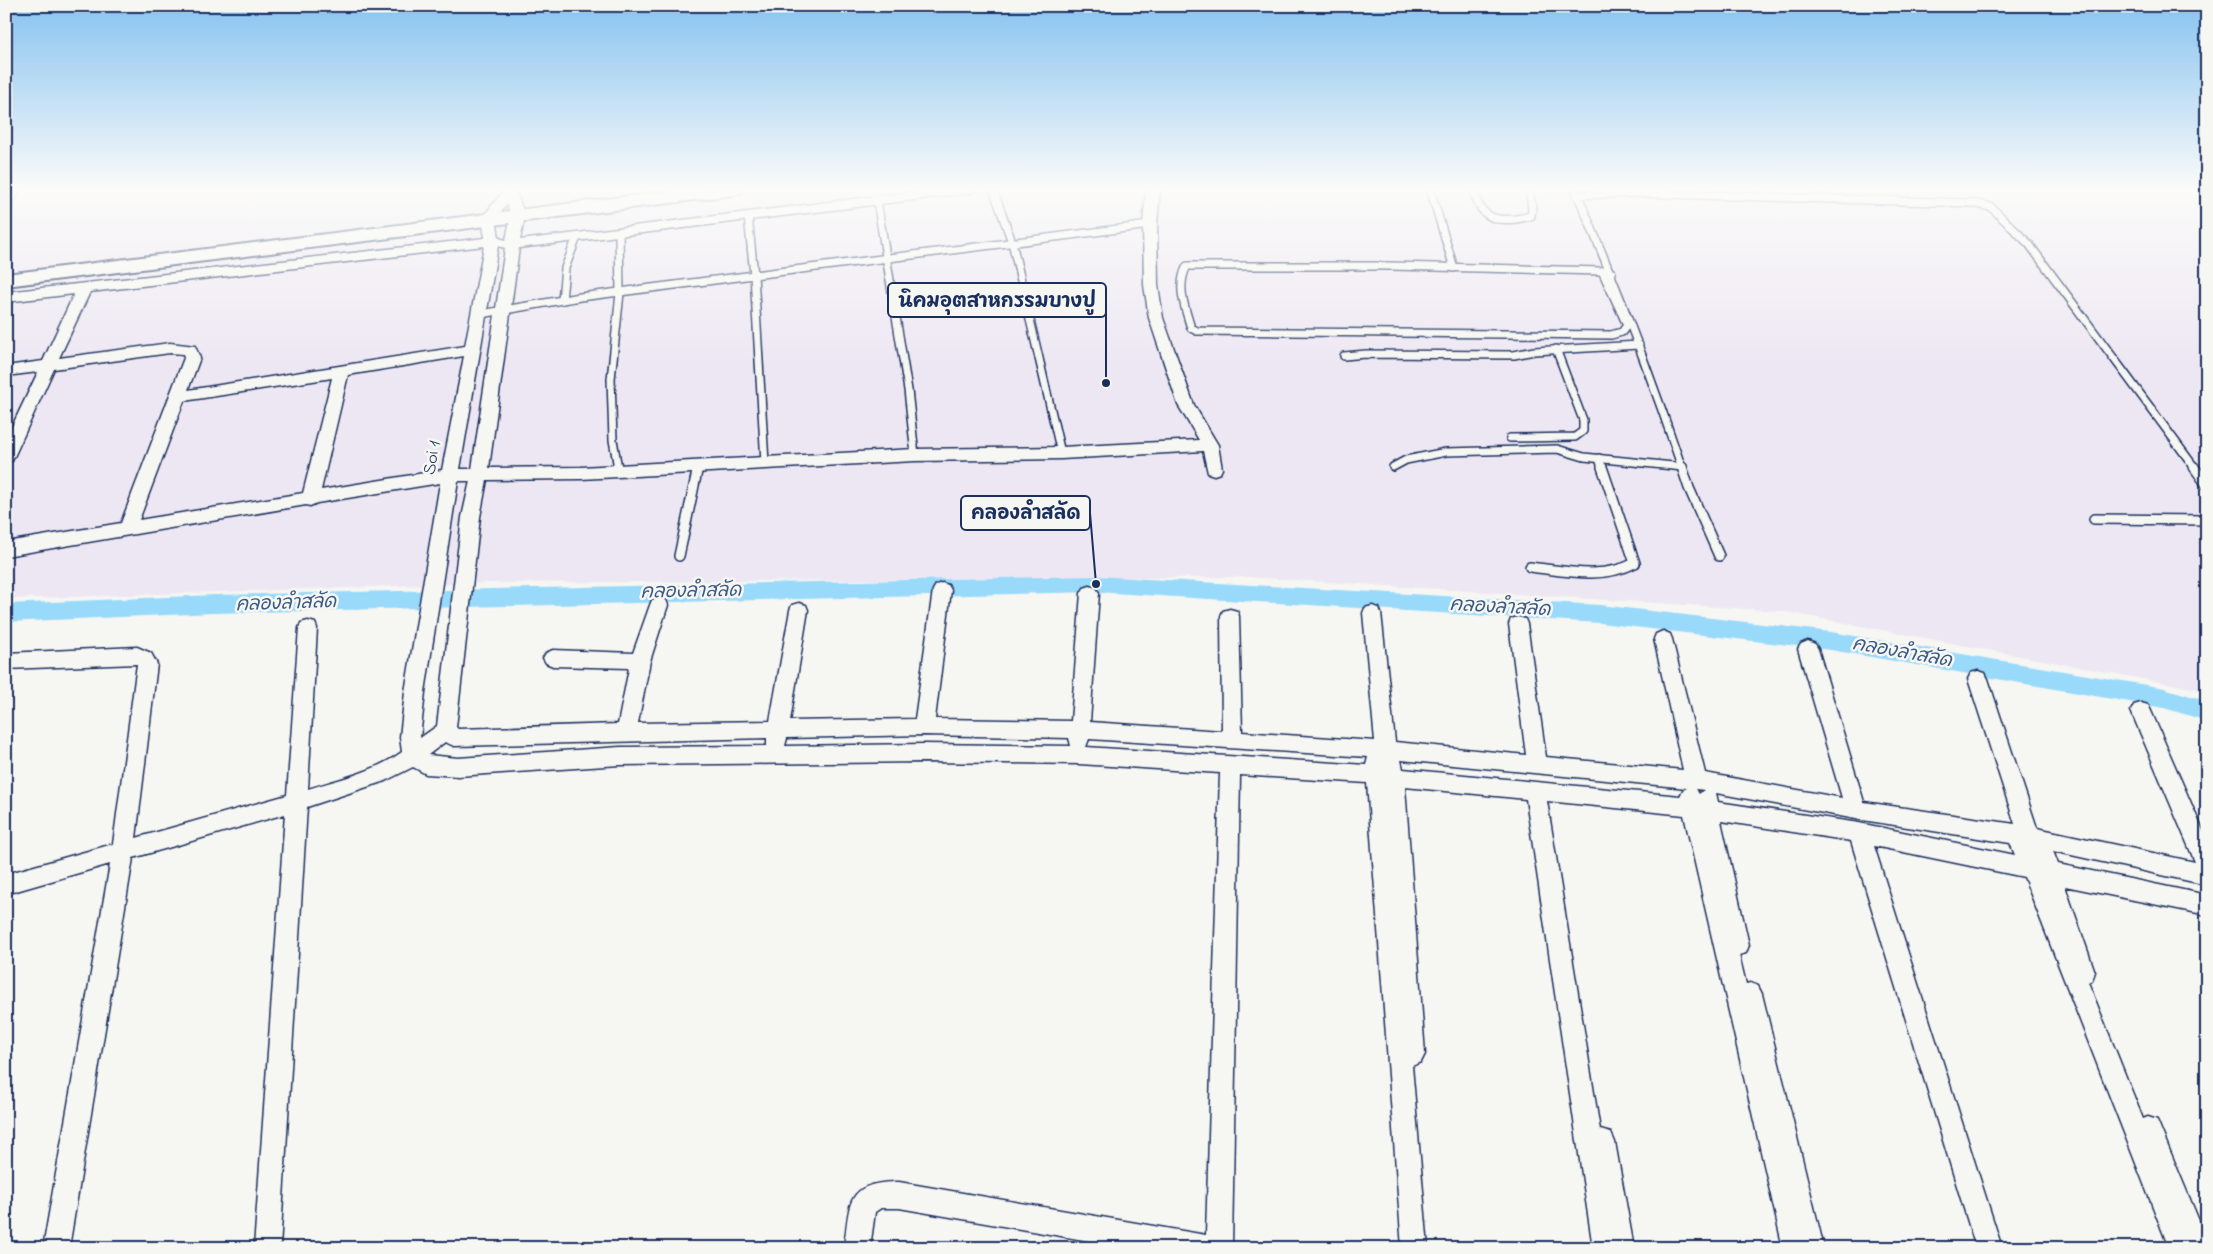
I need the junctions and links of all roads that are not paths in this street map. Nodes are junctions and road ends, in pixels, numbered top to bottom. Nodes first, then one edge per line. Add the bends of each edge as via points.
1 (259, 248) edge
2 (435, 248) edge
3 (491, 248) edge
4 (512, 248) edge
5 (572, 248) edge
6 (619, 248) edge
7 (751, 248) edge
8 (884, 248) edge
9 (971, 248) edge
10 (1013, 248) edge
11 (1150, 248) edge
12 (1448, 248) edge
13 (1601, 248) edge
14 (2032, 248) edge
15 (886, 259) junction
16 (1454, 268) junction
17 (1602, 271) junction
18 (1612, 273) junction
19 (754, 275) junction
20 (6, 280) edge
21 (84, 288) junction
22 (620, 293) junction
23 (6, 297) edge
24 (562, 300) junction
25 (503, 310) junction
26 (480, 314) junction
27 (1639, 344) junction
28 (472, 350) junction
29 (1556, 350) junction
30 (1344, 356) dead end
31 (50, 365) junction
32 (6, 371) edge
33 (341, 372) junction
34 (177, 396) junction
35 (1510, 438) dead end
36 (1210, 445) junction
37 (1061, 453) junction
38 (916, 455) junction
39 (6, 457) edge
40 (1599, 458) junction
41 (765, 462) junction
42 (1392, 466) dead end
43 (698, 467) junction
44 (1682, 467) junction
45 (1214, 469) dead end
46 (618, 470) junction
47 (450, 475) junction
48 (480, 475) junction
49 (2207, 485) edge
50 (310, 500) junction
51 (2094, 519) dead end
52 (2207, 520) edge
53 (128, 527) junction
54 (6, 549) edge
55 (679, 556) dead end
56 (1719, 556) dead end
57 (1530, 567) dead end
58 (942, 590) dead end
59 (1090, 592) dead end
60 (659, 605) dead end
61 (799, 610) dead end
62 (1372, 613) dead end
63 (1230, 616) dead end
64 (1518, 624) dead end
65 (308, 628) dead end
66 (1663, 639) dead end
67 (1808, 650) dead end
68 (553, 658) dead end
69 (6, 661) edge
70 (640, 661) junction
71 (1978, 679) dead end
72 (2141, 711) dead end
73 (924, 727) junction
74 (446, 730) junction
75 (1079, 730) junction
76 (777, 731) junction
77 (626, 732) junction
78 (1232, 739) junction
79 (411, 746) junction
80 (1384, 750) junction
81 (775, 755) junction
82 (1079, 755) junction
83 (1537, 764) junction
84 (1230, 766) junction
85 (1385, 775) junction
86 (1696, 781) junction
87 (1541, 792) junction
88 (295, 802) junction
89 (1701, 808) junction
90 (1862, 826) junction
91 (2028, 836) junction
92 (123, 852) junction
93 (2207, 866) edge
94 (2039, 869) junction
95 (2207, 875) edge
96 (6, 884) edge
97 (2207, 905) edge
98 (1171, 1245) edge
99 (56, 1248) edge
100 (267, 1248) edge
101 (857, 1248) edge
102 (1208, 1248) edge
103 (1219, 1248) edge
104 (1415, 1248) edge
105 (1427, 1248) edge
106 (1606, 1248) edge
107 (1621, 1248) edge
108 (1796, 1248) edge
109 (1811, 1248) edge
110 (1989, 1248) edge
111 (2000, 1248) edge
112 (2182, 1248) edge
113 (2197, 1248) edge

1 - 20 main road
2 - 21 street
3 - 26 street, Soi 1
4 - 25 street
5 - 24 lane via 562,282
6 - 22 lane
7 - 19 lane
8 - 15 lane
9 - 15 lane
10 - 37 lane
11 - 36 street via 1156,318 1186,405
12 - 16 lane
13 - 18 lane
14 - 49 lane
15 - 19 lane
15 - 38 lane
16 - 17 lane
16 - 17 lane via 1187,266 1181,273 1180,286 1191,328 1197,331 1611,335 1622,332 1628,325
17 - 18 lane
18 - 27 lane
19 - 22 lane
19 - 41 lane
21 - 23 street
21 - 31 street
22 - 24 lane
22 - 46 lane via 611,379 613,440
24 - 25 lane
25 - 26 lane
25 - 48 street
26 - 28 street, Soi 1
27 - 29 lane
27 - 44 lane
28 - 33 street
28 - 47 street, Soi 1
29 - 30 lane via 1514,354
29 - 35 lane via 1583,420 1583,431 1575,436
31 - 32 street
31 - 34 street via 170,348 190,349 192,358
31 - 39 street
33 - 34 street
33 - 50 street
34 - 53 street
36 - 37 street
36 - 45 street
37 - 38 street
38 - 41 street
40 - 42 lane via 1557,449 1446,452
40 - 44 lane
40 - 57 lane via 1635,563 1624,570 1589,573
41 - 43 street
43 - 46 street
43 - 55 lane
44 - 56 lane
46 - 48 street
47 - 48 street
47 - 50 street
47 - 79 street, Soi 1
48 - 74 street via 471,517
50 - 53 street
51 - 52 lane
53 - 54 street
58 - 73 street
59 - 75 street
60 - 70 street
61 - 76 street
62 - 80 street
63 - 78 street
64 - 83 street
65 - 88 street
66 - 86 street
67 - 90 street
68 - 70 street
69 - 92 street via 137,655 144,658 147,664
70 - 77 street
71 - 91 street
72 - 93 street
73 - 75 street
73 - 76 street
74 - 77 street via 454,738 481,739
74 - 79 street
75 - 78 street
75 - 82 street
76 - 77 street
76 - 81 street
78 - 80 street
79 - 81 street via 426,765 458,767 620,756
79 - 88 street via 399,766
80 - 83 street
80 - 85 street
81 - 82 street
82 - 84 street
83 - 86 street
84 - 85 street
84 - 103 street
85 - 87 street
85 - 104 street
85 - 105 street
86 - 89 street
86 - 90 street
87 - 89 street
87 - 106 street
87 - 107 street
88 - 92 street
88 - 100 street
89 - 90 street
89 - 108 street
89 - 109 street
90 - 91 street
90 - 94 street
90 - 110 street
90 - 111 street
91 - 94 street
91 - 95 street
92 - 96 street
92 - 99 street
94 - 97 street
94 - 112 street
94 - 113 street
98 - 101 street via 900,1195 877,1196 863,1205
98 - 102 street

